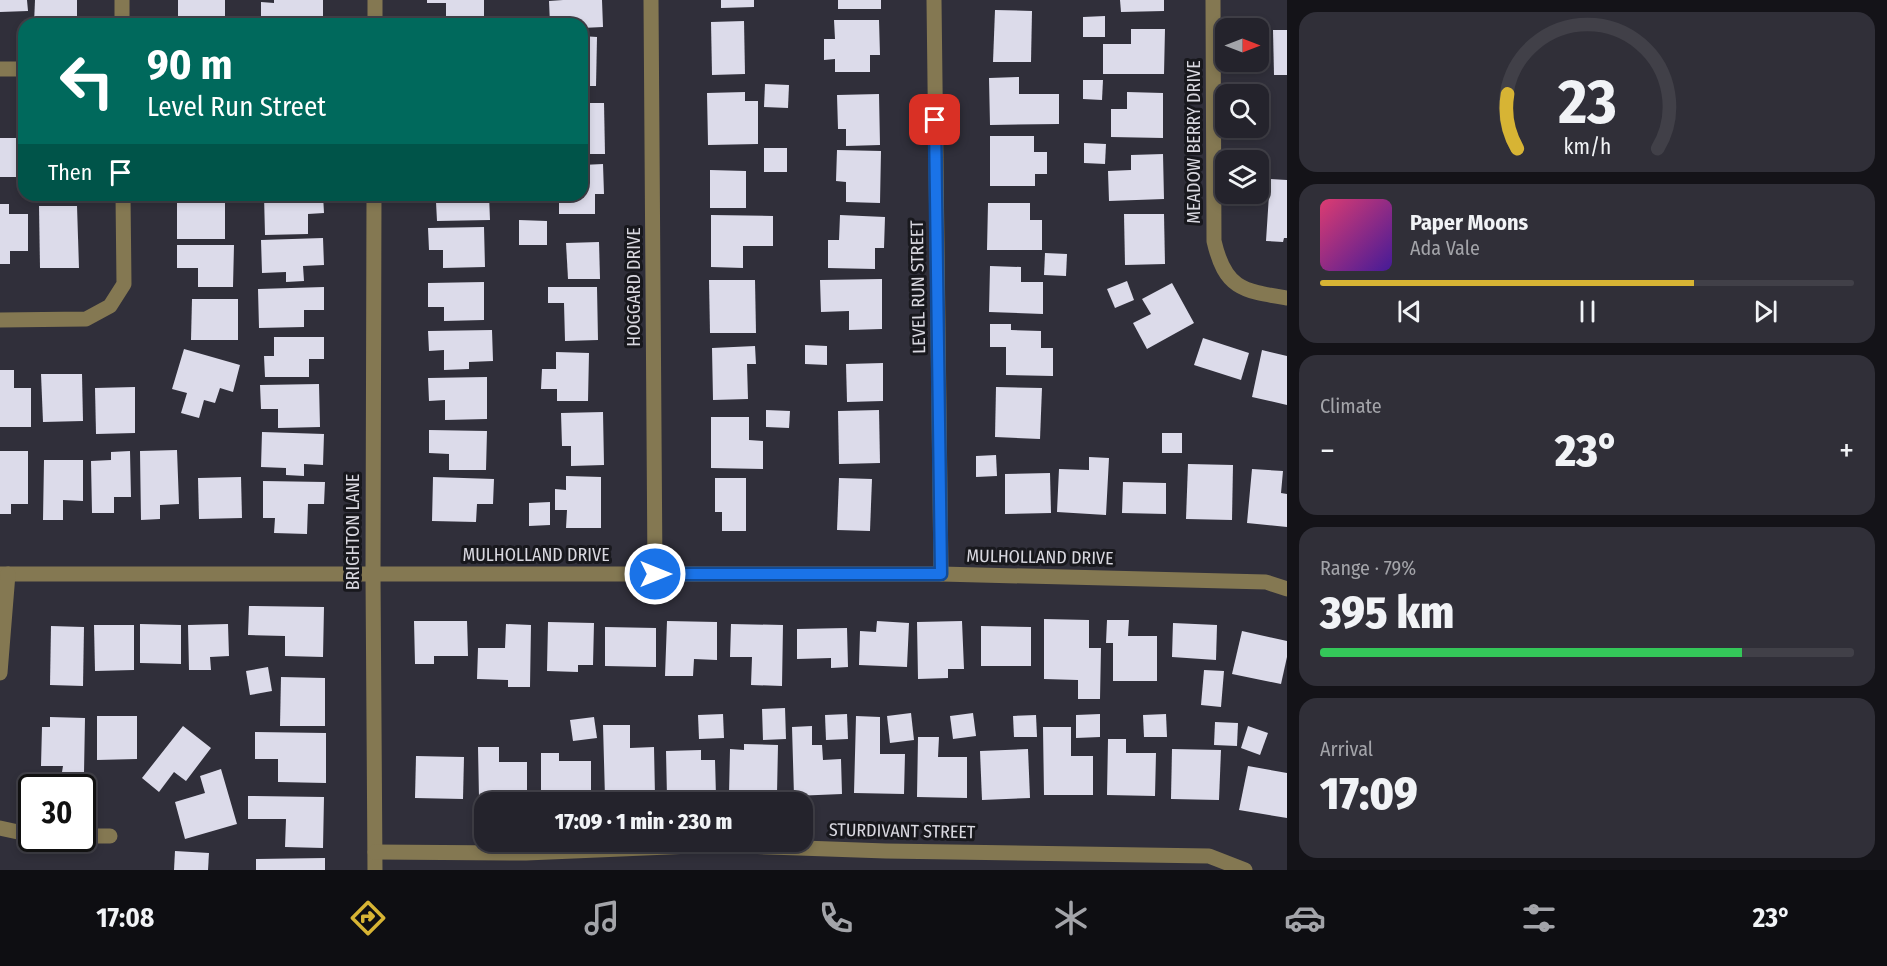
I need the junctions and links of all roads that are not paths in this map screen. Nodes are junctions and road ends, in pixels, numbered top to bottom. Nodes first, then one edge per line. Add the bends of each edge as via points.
1 (122, 0) edge
2 (375, 0) edge
3 (651, 0) edge
4 (934, 0) edge
5 (1213, 0) edge
6 (122, 18) edge
7 (375, 18) edge
8 (0, 69) edge
9 (18, 69) edge
10 (123, 201) edge
11 (374, 201) edge
12 (1287, 298) edge
13 (0, 320) edge
14 (4, 574) edge
15 (655, 574) junction
16 (941, 574) junction
17 (372, 575) junction
18 (1287, 589) edge
19 (0, 673) edge
20 (0, 828) edge
21 (18, 832) edge
22 (96, 836) edge
23 (110, 836) dead end
24 (375, 852) junction
25 (375, 870) edge
26 (1245, 870) edge

1 - 6 street
2 - 7 street
3 - 15 street, HOGGARD DRIVE
4 - 16 street, LEVEL RUN STREET
5 - 12 street, MEADOW BERRY DRIVE via 1214,241 1219,262 1231,280 1252,293
8 - 9 street
10 - 13 street via 124,284 110,306 86,319
11 - 17 street, BRIGHTON LANE
14 - 17 street, MULHOLLAND DRIVE
14 - 19 street
15 - 16 street, MULHOLLAND DRIVE
15 - 17 street, MULHOLLAND DRIVE
16 - 18 street, MULHOLLAND DRIVE via 1266,582
17 - 24 street, BRIGHTON LANE
20 - 21 street
22 - 23 street
24 - 25 street, BRIGHTON LANE
24 - 26 street, STURDIVANT STREET via 526,853 716,845 1209,856

